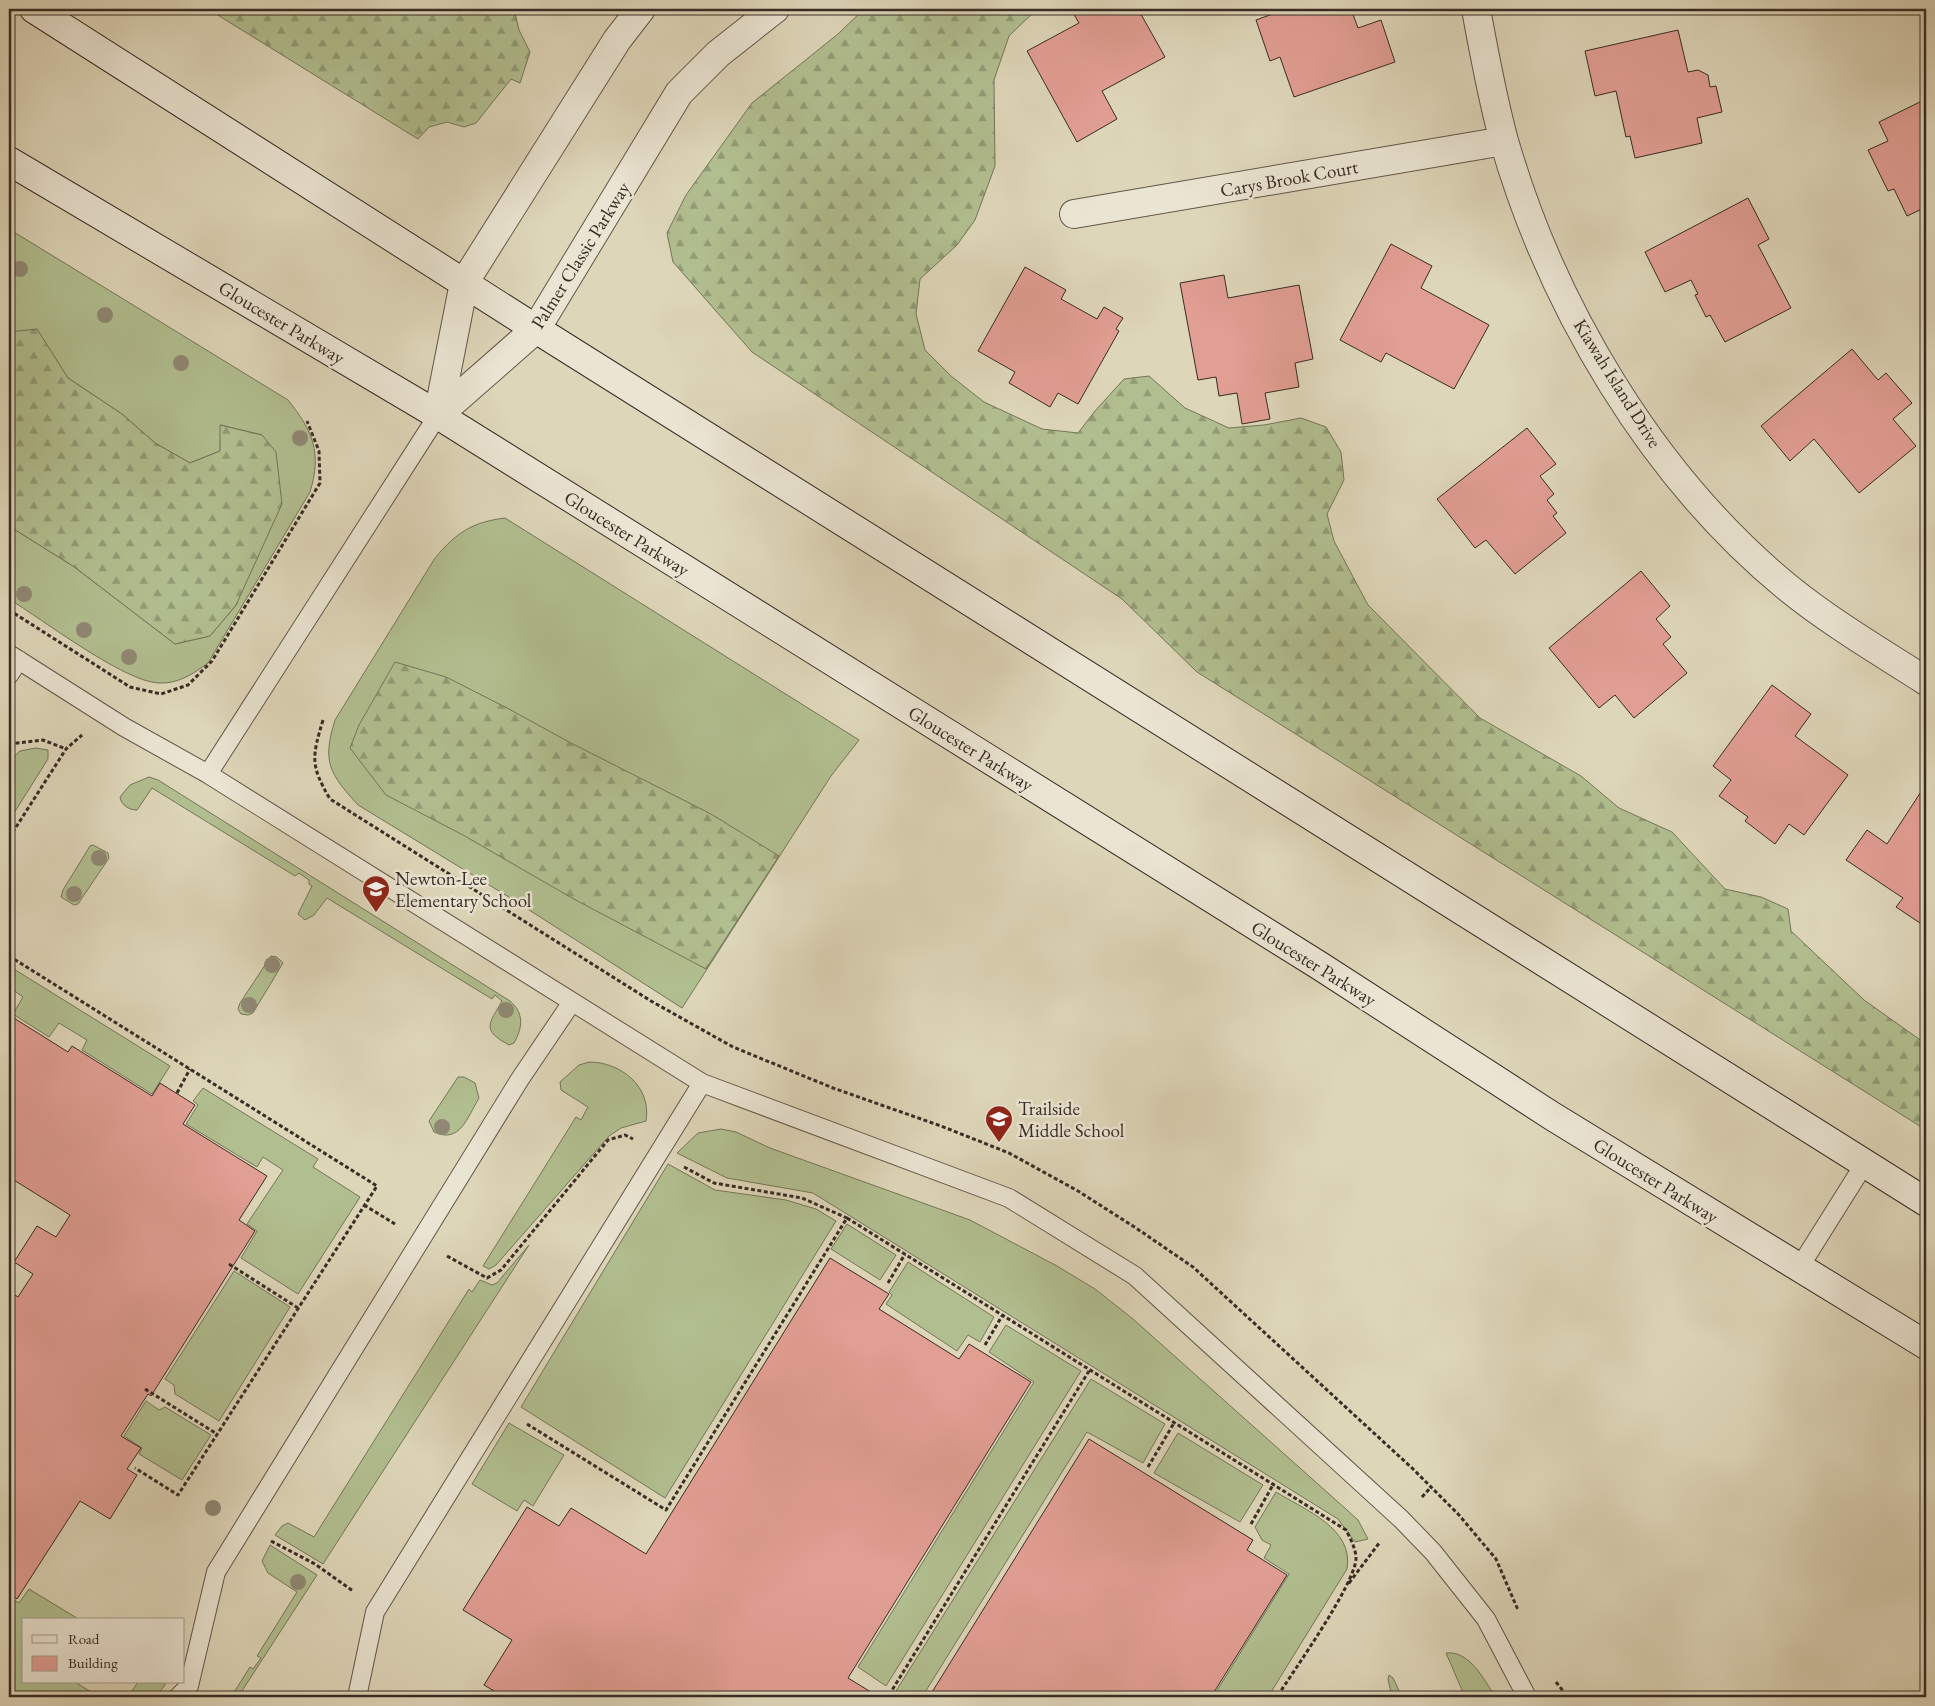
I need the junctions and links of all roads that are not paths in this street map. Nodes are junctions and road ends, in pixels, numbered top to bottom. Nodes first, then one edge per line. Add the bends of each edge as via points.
1 (34, 9) edge
2 (641, 9) edge
3 (775, 9) edge
4 (1476, 9) edge
5 (1504, 141) junction
6 (9, 161) edge
7 (1074, 214) dead end
8 (464, 283) junction
9 (536, 329) junction
10 (438, 415) junction
11 (14, 657) edge
12 (9, 675) edge
13 (1926, 681) edge
14 (208, 774) junction
15 (572, 1002) junction
16 (702, 1083) junction
17 (1865, 1163) junction
18 (1926, 1202) edge
19 (1799, 1268) junction
20 (1926, 1346) edge
21 (178, 1697) edge
22 (357, 1697) edge
23 (1527, 1697) edge

1 - 8 main road
2 - 8 main road via 617,40
3 - 9 main road, Palmer Classic Parkway via 718,54 679,93
4 - 5 main road, Kiawah Island Drive
5 - 7 main road, Carys Brook Court
5 - 13 main road, Kiawah Island Drive via 1537,236 1565,297 1635,418 1683,480 1729,534 1787,587 1856,637
6 - 10 main road, Gloucester Parkway
8 - 9 main road
8 - 10 main road
9 - 10 main road, Palmer Classic Parkway
9 - 17 main road
10 - 14 lane
10 - 19 main road, Gloucester Parkway
11 - 12 lane
11 - 14 lane
14 - 15 lane
15 - 16 lane
15 - 21 lane via 520,1079 216,1572 189,1686
16 - 22 lane via 378,1607
16 - 23 lane via 1009,1198 1135,1276 1433,1552 1486,1619
17 - 18 main road
17 - 19 lane
19 - 20 main road, Gloucester Parkway

